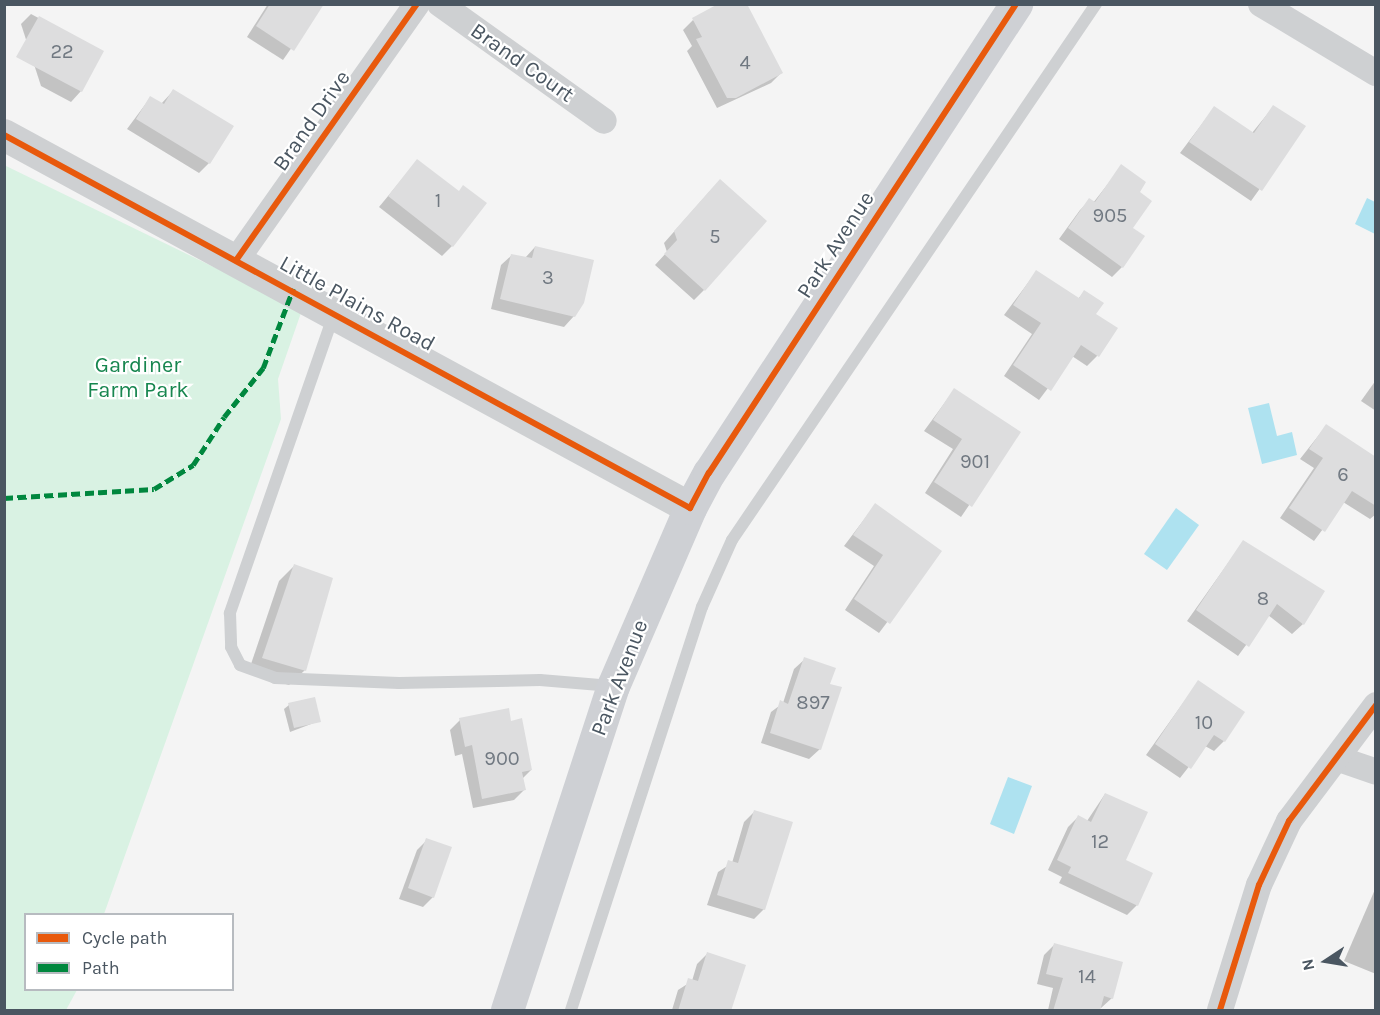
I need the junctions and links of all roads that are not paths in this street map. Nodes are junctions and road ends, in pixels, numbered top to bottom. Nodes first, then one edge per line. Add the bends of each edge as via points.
1 (417, 4) edge
2 (440, 4) edge
3 (1017, 4) edge
4 (1096, 4) edge
5 (1261, 4) edge
6 (1376, 73) edge
7 (604, 121) dead end
8 (4, 135) edge
9 (237, 259) junction
10 (334, 312) junction
11 (690, 508) junction
12 (613, 686) junction
13 (1376, 705) edge
14 (1339, 759) junction
15 (1376, 772) edge
16 (507, 1011) edge
17 (571, 1011) edge
18 (1220, 1011) edge

1 - 9 street, Brand Drive
2 - 7 street, Brand Court
3 - 11 main road, Park Avenue via 709,473
4 - 17 lane via 732,540 702,608
5 - 6 street
8 - 9 street, Little Plains Road
9 - 10 street, Little Plains Road
10 - 11 street, Little Plains Road
10 - 12 lane via 230,613 231,647 240,665 275,678 399,683 540,680
11 - 12 main road, Park Avenue
12 - 16 main road, Park Avenue
13 - 14 street
14 - 15 street
14 - 18 street via 1284,832 1259,885

